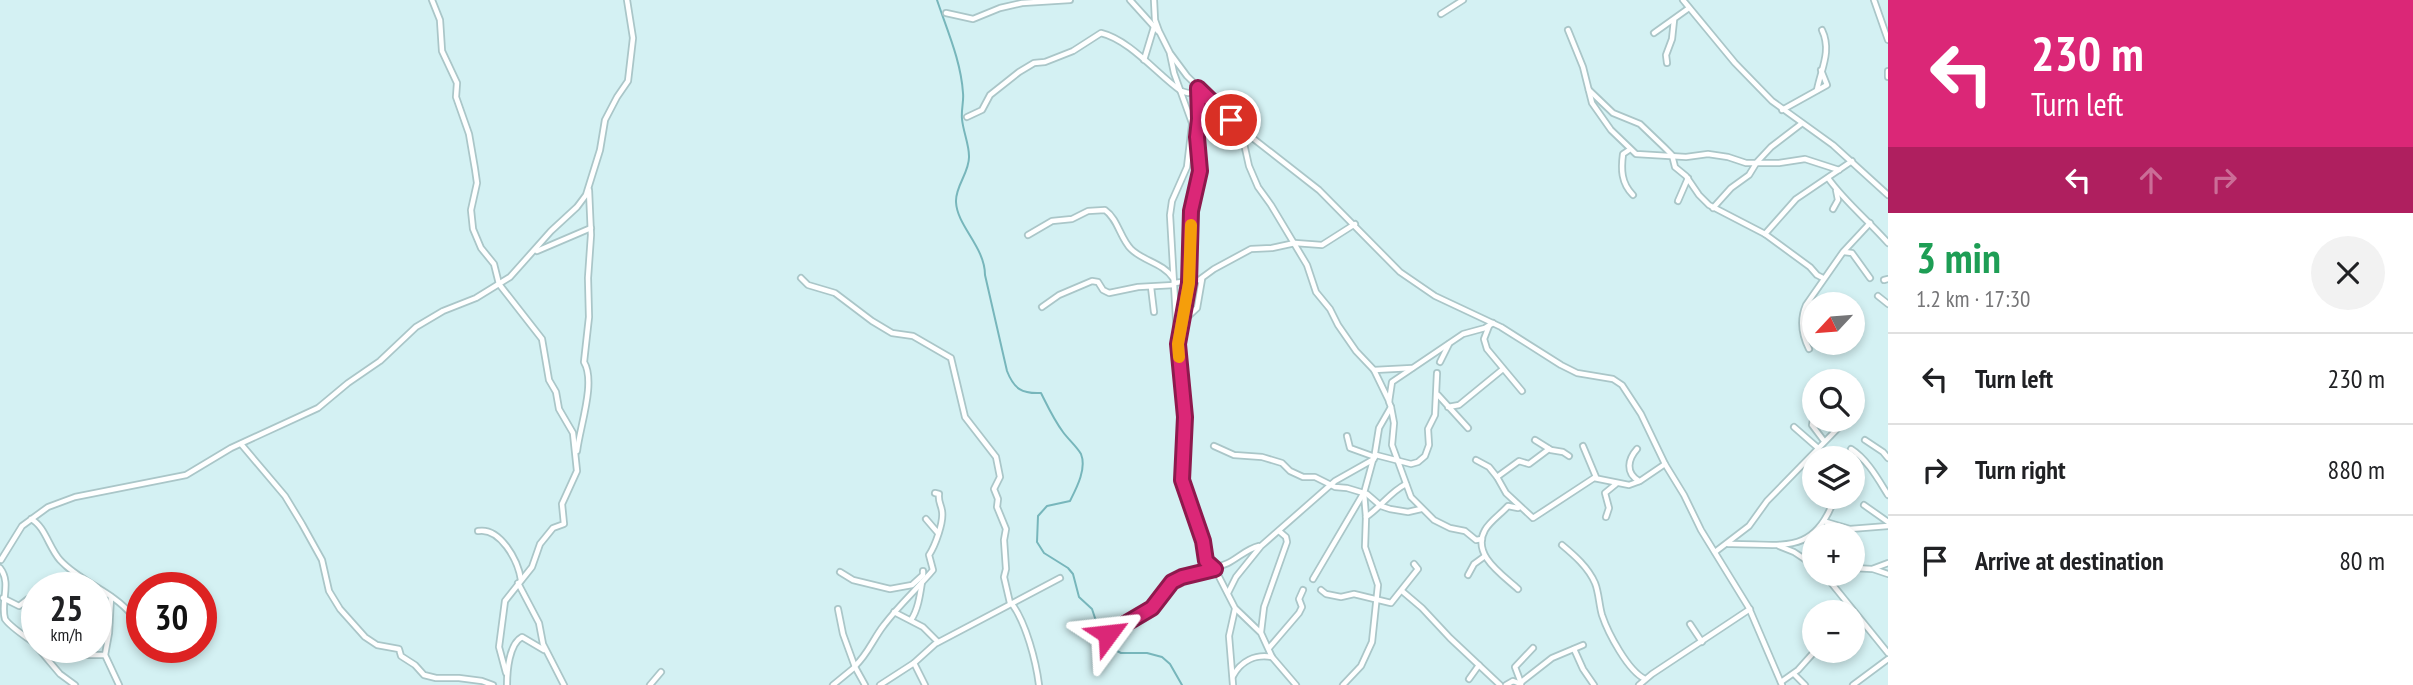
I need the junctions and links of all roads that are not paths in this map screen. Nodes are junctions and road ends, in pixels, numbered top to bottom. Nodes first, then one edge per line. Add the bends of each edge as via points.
1 (432, 0) edge
2 (627, 0) edge
3 (1070, 0) edge
4 (1130, 0) edge
5 (1154, 0) edge
6 (1463, 0) edge
7 (1683, 0) edge
8 (1874, 0) edge
9 (1689, 8) junction
10 (946, 13) dead end
11 (1441, 15) dead end
12 (1674, 20) junction
13 (1156, 29) junction
14 (1568, 30) dead end
15 (1822, 30) dead end
16 (1654, 33) dead end
17 (1888, 40) edge
18 (1170, 54) junction
19 (1144, 60) junction
20 (1667, 63) dead end
21 (1888, 71) edge
22 (1888, 77) edge
23 (1588, 89) junction
24 (1197, 90) junction
25 (1181, 91) junction
26 (1782, 110) junction
27 (967, 117) dead end
28 (1192, 124) junction
29 (1801, 124) junction
30 (1241, 129) junction
31 (1197, 137) junction
32 (1630, 150) junction
33 (1672, 155) junction
34 (1852, 161) junction
35 (1756, 163) junction
36 (1839, 170) junction
37 (1688, 178) junction
38 (1828, 178) junction
39 (589, 186) junction
40 (1836, 188) junction
41 (1633, 195) dead end
42 (1888, 195) edge
43 (1678, 201) dead end
44 (1713, 208) junction
45 (1833, 209) dead end
46 (1870, 223) junction
47 (1355, 224) junction
48 (591, 228) junction
49 (1765, 234) junction
50 (1028, 235) dead end
51 (1295, 243) junction
52 (1888, 243) edge
53 (533, 252) junction
54 (1843, 252) junction
55 (801, 278) dead end
56 (1824, 278) junction
57 (1870, 278) dead end
58 (1202, 279) junction
59 (1174, 282) junction
60 (1189, 283) junction
61 (499, 284) junction
62 (1151, 287) junction
63 (1814, 292) edge
64 (1878, 296) dead end
65 (1888, 304) edge
66 (1042, 307) dead end
67 (1154, 312) dead end
68 (1182, 322) junction
69 (1491, 325) junction
70 (1178, 344) junction
71 (1450, 344) junction
72 (1440, 362) dead end
73 (1413, 368) junction
74 (1503, 369) junction
75 (1374, 370) junction
76 (1437, 373) dead end
77 (1392, 382) junction
78 (1382, 388) junction
79 (1522, 391) dead end
80 (1437, 394) junction
81 (1390, 405) junction
82 (1448, 407) junction
83 (1794, 427) dead end
84 (1468, 428) dead end
85 (1817, 432) edge
86 (1833, 432) edge
87 (1347, 436) dead end
88 (1535, 440) dead end
89 (1865, 440) dead end
90 (1824, 441) junction
91 (241, 444) junction
92 (1214, 446) dead end
93 (1583, 446) dead end
94 (1816, 446) edge
95 (1820, 446) edge
96 (1549, 449) junction
97 (1637, 449) dead end
98 (1569, 456) dead end
99 (1375, 457) junction
100 (576, 458) junction
101 (1888, 458) edge
102 (1476, 460) dead end
103 (1397, 461) junction
104 (1865, 462) edge
105 (1665, 464) junction
106 (1802, 465) edge
107 (1497, 477) junction
108 (1596, 477) junction
109 (1640, 481) junction
110 (1332, 484) junction
111 (1406, 484) junction
112 (1616, 484) junction
113 (935, 493) dead end
114 (1364, 493) junction
115 (1888, 495) edge
116 (1381, 506) junction
117 (1865, 506) edge
118 (1421, 509) junction
119 (1521, 509) junction
120 (1831, 509) edge
121 (1366, 517) junction
122 (1606, 517) dead end
123 (30, 519) junction
124 (926, 519) dead end
125 (1826, 522) junction
126 (1888, 524) edge
127 (478, 531) dead end
128 (1279, 531) junction
129 (938, 534) junction
130 (1482, 540) junction
131 (1728, 544) junction
132 (1774, 544) junction
133 (1562, 545) dead end
134 (1261, 546) junction
135 (1716, 552) junction
136 (1485, 556) junction
137 (1, 558) edge
138 (1802, 558) edge
139 (1888, 563) edge
140 (1414, 564) dead end
141 (1214, 568) junction
142 (0, 569) edge
143 (1865, 569) edge
144 (1872, 569) junction
145 (73, 572) edge
146 (840, 572) dead end
147 (923, 572) dead end
148 (1888, 574) edge
149 (1468, 575) dead end
150 (1060, 578) dead end
151 (1313, 579) dead end
152 (519, 582) junction
153 (922, 582) junction
154 (1833, 586) edge
155 (901, 588) junction
156 (1518, 589) dead end
157 (1303, 590) dead end
158 (1321, 590) dead end
159 (1402, 591) junction
160 (1228, 593) junction
161 (3, 597) junction
162 (112, 598) edge
163 (1374, 599) junction
164 (1844, 600) edge
165 (902, 603) junction
166 (21, 604) edge
167 (1011, 604) junction
168 (1235, 608) junction
169 (838, 609) dead end
170 (1750, 609) junction
171 (126, 610) edge
172 (894, 612) junction
173 (911, 620) junction
174 (1690, 624) dead end
175 (1865, 627) edge
176 (21, 632) edge
177 (1261, 633) junction
178 (1108, 634) dead end
179 (938, 642) junction
180 (1702, 642) junction
181 (1583, 645) dead end
182 (1269, 648) junction
183 (1532, 648) dead end
184 (1574, 649) junction
185 (547, 652) junction
186 (1888, 653) edge
187 (1272, 657) junction
188 (1888, 659) edge
189 (51, 663) edge
190 (108, 663) edge
191 (914, 663) junction
192 (1804, 663) edge
193 (1479, 665) junction
194 (855, 667) junction
195 (661, 672) dead end
196 (506, 673) junction
197 (1794, 674) junction
198 (1233, 677) junction
199 (1469, 679) dead end
200 (1645, 679) junction
201 (1521, 684) edge
202 (1781, 684) edge
203 (75, 685) edge
204 (119, 685) edge
205 (493, 685) edge
206 (507, 685) edge
207 (564, 685) edge
208 (650, 685) edge
209 (833, 685) edge
210 (865, 685) edge
211 (880, 685) edge
212 (925, 685) edge
213 (1039, 685) edge
214 (1233, 685) edge
215 (1296, 685) edge
216 (1343, 685) edge
217 (1500, 685) edge
218 (1506, 685) edge
219 (1594, 685) edge
220 (1639, 685) edge
221 (1805, 685) edge
222 (1853, 685) edge

1 - 61 street via 440,20 442,51 457,83 456,97 469,134 477,183 471,209 473,229 494,264
2 - 39 street via 633,38 628,81 605,120
3 - 10 street via 1022,3 973,19
4 - 13 street
5 - 13 street
6 - 11 street
7 - 9 street
8 - 17 street
9 - 12 street
9 - 26 street
12 - 16 street
12 - 20 street
13 - 18 street
13 - 19 street
14 - 23 street
15 - 26 street via 1827,52 1821,70 1827,85
18 - 24 street
18 - 25 street
19 - 25 street
19 - 27 street via 1098,33 1073,51 1019,72 990,95 982,110
21 - 22 street
23 - 32 street via 1600,116
23 - 33 street via 1613,113 1640,124
24 - 25 street
24 - 30 street
24 - 31 street
25 - 28 street
26 - 29 street
28 - 31 street
28 - 59 street via 1187,167 1171,207
29 - 34 street
29 - 35 street
30 - 47 street
30 - 51 street via 1258,187
31 - 60 street via 1201,164 1191,218
32 - 33 street via 1639,156
32 - 41 street via 1624,152 1620,167
33 - 35 street via 1708,154
33 - 37 street via 1675,167
34 - 36 street
34 - 42 street
35 - 36 street via 1805,159
35 - 44 street
36 - 38 street
37 - 43 street
37 - 44 street
38 - 40 street
38 - 49 street via 1796,199
39 - 48 street
39 - 53 street via 582,202
40 - 45 street via 1838,200
40 - 46 street
44 - 49 street
46 - 52 street
46 - 54 street
47 - 51 street via 1322,245
47 - 69 street via 1405,276
48 - 53 street
48 - 100 street via 584,362 588,368 587,401
49 - 56 street
50 - 59 street via 1052,221 1105,211 1128,246 1168,272
51 - 58 street via 1251,249
51 - 75 street via 1316,292
53 - 61 street
54 - 56 street
54 - 57 street via 1852,253
55 - 167 street via 808,285 833,292 892,333 914,336 951,358 965,417 996,457 1000,477 993,489 1006,527 1004,577
56 - 63 street
58 - 60 street
58 - 68 street via 1197,308
59 - 60 street
59 - 62 street
59 - 70 street
60 - 68 street
61 - 91 street via 416,327 318,408
61 - 100 street via 542,339 549,380 571,426
62 - 66 street via 1109,293 1092,281
62 - 67 street
64 - 65 street
68 - 70 street
69 - 71 street via 1466,332
69 - 74 street via 1485,344
69 - 105 street via 1570,369 1622,385 1642,414
70 - 141 street via 1185,417 1182,480 1206,561
71 - 72 street
71 - 73 street
73 - 75 street
73 - 77 street
74 - 79 street
74 - 82 street via 1459,405
75 - 78 street
76 - 80 street
77 - 78 street
77 - 81 street
78 - 81 street
80 - 82 street
80 - 103 street via 1425,456 1415,463
81 - 99 street via 1379,428
81 - 103 street
82 - 84 street
83 - 94 street
85 - 90 street
86 - 90 street
87 - 99 street via 1350,448
88 - 96 street
89 - 101 street
90 - 95 street
91 - 123 street via 181,477 75,497
91 - 205 street via 285,496 322,560 329,591 365,637 399,649 424,675
92 - 110 street via 1234,455 1274,460 1303,477
93 - 108 street
96 - 98 street
96 - 107 street via 1529,464 1519,460
97 - 109 street via 1629,466
99 - 103 street
99 - 110 street
99 - 114 street
100 - 152 street via 576,477 561,507 564,524 551,529
102 - 107 street
103 - 111 street
104 - 115 street
105 - 109 street
105 - 135 street
106 - 131 street
107 - 119 street
108 - 112 street
108 - 119 street via 1535,518
109 - 112 street
110 - 114 street
110 - 128 street
111 - 116 street
111 - 118 street
112 - 122 street via 1605,494
113 - 129 street via 943,514
114 - 116 street
114 - 121 street
114 - 151 street
116 - 118 street via 1408,512
116 - 121 street
117 - 126 street
118 - 130 street via 1437,522
119 - 130 street via 1506,508 1487,527
120 - 125 street
121 - 163 street via 1365,547 1378,585
123 - 137 street
123 - 145 street
124 - 129 street
125 - 126 street via 1850,529
125 - 132 street via 1800,542
127 - 152 street via 492,533 505,543 519,571
128 - 134 street
128 - 177 street via 1287,542 1263,609
129 - 153 street via 929,555 933,570
130 - 136 street
131 - 132 street
131 - 135 street
132 - 138 street
133 - 200 street via 1595,583 1603,618 1616,643
134 - 141 street
134 - 160 street
135 - 170 street
136 - 149 street
136 - 156 street
137 - 142 street
139 - 144 street
140 - 159 street via 1418,569
141 - 160 street
141 - 178 street via 1172,582 1152,608
142 - 161 street via 6,580
143 - 144 street
144 - 148 street
146 - 155 street via 878,588
147 - 155 street via 914,584
150 - 167 street
152 - 185 street
152 - 196 street via 505,601 499,635
153 - 165 street
153 - 173 street
154 - 164 street
155 - 165 street
157 - 182 street via 1299,613
158 - 163 street via 1341,597 1354,594
159 - 163 street via 1391,603
159 - 193 street
160 - 168 street
161 - 166 street
161 - 176 street via 7,621
162 - 171 street
163 - 216 street via 1366,659
165 - 172 street
167 - 179 street
167 - 213 street via 1021,619
168 - 177 street
168 - 198 street via 1228,636
169 - 194 street
170 - 180 street
170 - 202 street
172 - 173 street
172 - 194 street
173 - 179 street
174 - 180 street
175 - 186 street
177 - 182 street
179 - 191 street
180 - 200 street
181 - 184 street
182 - 187 street
183 - 201 street via 1515,667
184 - 201 street via 1552,658
184 - 219 street
185 - 196 street via 522,637 513,643
185 - 207 street
187 - 198 street via 1254,657
187 - 215 street
188 - 222 street
189 - 203 street
190 - 204 street
191 - 211 street
191 - 212 street
192 - 197 street
193 - 199 street
193 - 217 street
194 - 209 street
194 - 210 street
195 - 208 street
196 - 206 street
197 - 202 street
197 - 221 street
198 - 214 street
200 - 220 street
201 - 218 street via 1513,681

